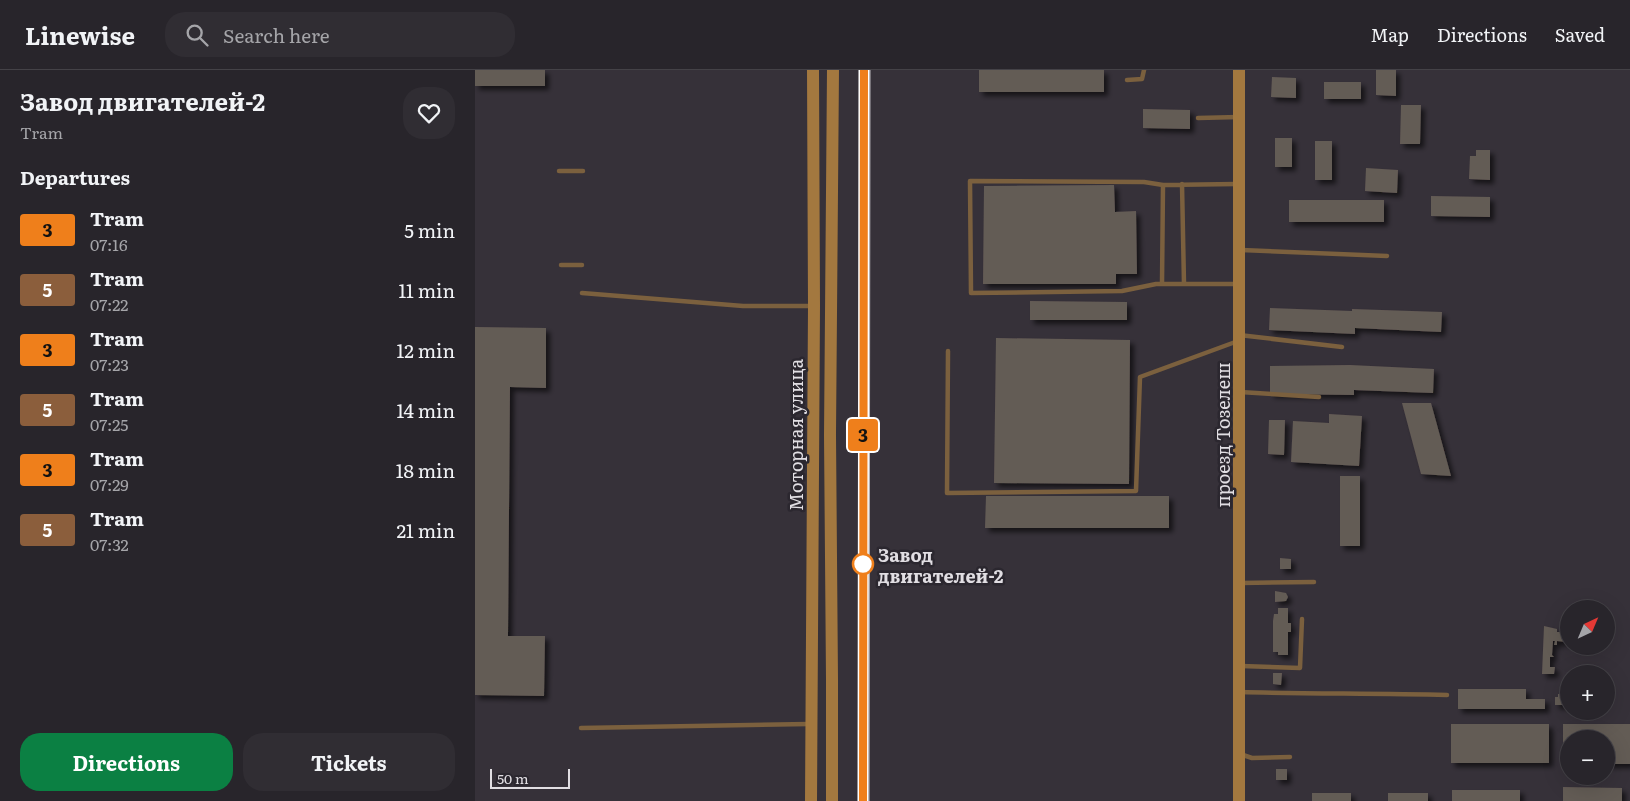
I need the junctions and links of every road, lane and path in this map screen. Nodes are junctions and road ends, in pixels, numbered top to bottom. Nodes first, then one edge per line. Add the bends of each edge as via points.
1 (813, 70) edge
2 (833, 70) edge
3 (1144, 70) edge
4 (1239, 70) edge
5 (1127, 80) dead end
6 (1239, 117) junction
7 (1198, 118) dead end
8 (559, 171) dead end
9 (583, 171) dead end
10 (1182, 184) junction
11 (1239, 184) junction
12 (1163, 185) junction
13 (812, 226) junction
14 (831, 226) junction
15 (1239, 250) junction
16 (1387, 256) dead end
17 (561, 265) dead end
18 (582, 265) dead end
19 (1162, 284) junction
20 (1184, 284) junction
21 (1239, 284) junction
22 (582, 293) dead end
23 (814, 306) junction
24 (1239, 338) junction
25 (1342, 347) dead end
26 (948, 351) dead end
27 (1239, 392) junction
28 (1319, 397) dead end
29 (1314, 582) dead end
30 (1239, 583) junction
31 (1302, 619) dead end
32 (1239, 666) junction
33 (1239, 692) junction
34 (1447, 694) dead end
35 (667, 720) dead end
36 (705, 720) dead end
37 (810, 724) junction
38 (706, 726) junction
39 (667, 727) junction
40 (581, 728) dead end
41 (1239, 754) junction
42 (1290, 757) dead end
43 (811, 801) edge
44 (832, 801) edge
45 (1239, 801) edge

1 - 13 main road, Моторная улица
2 - 14 main road, Моторная улица
3 - 5 lane via 1142,79
4 - 6 main road, проезд Тозелеш
6 - 7 lane
6 - 11 main road, проезд Тозелеш
8 - 9 lane
10 - 11 lane
10 - 12 lane
10 - 20 lane
11 - 15 main road, проезд Тозелеш
12 - 19 lane
12 - 19 lane via 1144,182 970,181 971,293 1122,291
13 - 14 main road
13 - 23 main road, Моторная улица
14 - 44 main road, Моторная улица
15 - 16 lane
15 - 21 main road, проезд Тозелеш
17 - 18 lane
19 - 20 lane
20 - 21 lane
21 - 24 main road, проезд Тозелеш
22 - 23 lane via 743,306
23 - 37 main road, Моторная улица
24 - 25 lane
24 - 26 lane via 1140,377 1135,491 947,493
24 - 27 main road, проезд Тозелеш
27 - 28 lane
27 - 30 main road, проезд Тозелеш
29 - 30 lane
30 - 32 main road, проезд Тозелеш
31 - 32 lane via 1300,668
32 - 33 main road, проезд Тозелеш
33 - 34 lane
33 - 41 main road, проезд Тозелеш
35 - 39 lane
36 - 38 lane
37 - 38 lane
37 - 43 main road, Моторная улица
38 - 39 lane
39 - 40 lane
41 - 42 lane via 1252,758
41 - 45 main road, проезд Тозелеш

